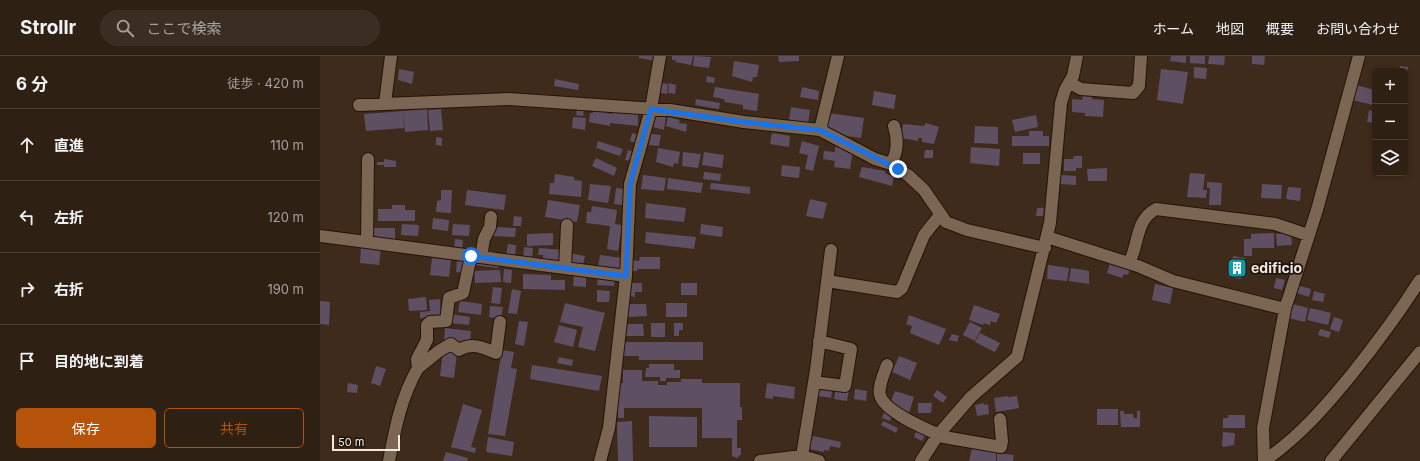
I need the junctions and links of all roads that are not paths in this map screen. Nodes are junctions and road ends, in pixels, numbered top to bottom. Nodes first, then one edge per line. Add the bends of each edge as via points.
1 (391, 56) edge
2 (660, 56) edge
3 (838, 56) edge
4 (1077, 56) edge
5 (1141, 56) edge
6 (1359, 56) edge
7 (1070, 83) junction
8 (385, 103) junction
9 (359, 105) dead end
10 (651, 109) junction
11 (894, 126) dead end
12 (820, 130) junction
13 (368, 159) dead end
14 (891, 164) junction
15 (940, 215) junction
16 (491, 217) dead end
17 (567, 225) dead end
18 (1308, 235) junction
19 (320, 236) edge
20 (367, 241) junction
21 (1046, 243) junction
22 (831, 250) dead end
23 (476, 256) junction
24 (1129, 263) junction
25 (565, 268) junction
26 (626, 276) junction
27 (1420, 280) edge
28 (827, 281) junction
29 (1285, 309) junction
30 (500, 322) dead end
31 (819, 342) junction
32 (1420, 352) edge
33 (887, 365) dead end
34 (418, 368) junction
35 (814, 382) junction
36 (1000, 419) dead end
37 (938, 435) junction
38 (802, 456) junction
39 (389, 461) edge
40 (600, 461) edge
41 (760, 461) edge
42 (819, 461) edge
43 (921, 461) edge
44 (1264, 461) edge
45 (1331, 461) edge

1 - 8 street
2 - 10 street
3 - 12 street
4 - 7 street via 1076,68
5 - 7 street via 1140,86 1133,93 1081,89
6 - 18 street
7 - 21 street via 1063,96
8 - 9 street
8 - 10 street via 509,98
10 - 12 street
10 - 26 street via 630,184
11 - 14 street via 898,141 896,156
12 - 14 street via 875,159
13 - 20 street
14 - 15 street via 917,182
15 - 21 street via 946,222 967,230
15 - 28 street via 924,235 902,288 896,292
16 - 23 street via 490,227
17 - 25 street
18 - 24 street via 1275,224 1156,210 1146,216 1141,224
18 - 29 street
19 - 20 street
20 - 23 street
21 - 24 street
21 - 37 street via 1017,357 971,397
22 - 28 street
23 - 25 street
23 - 34 street via 463,293 449,298 446,321 430,322 427,325 427,340 417,360
24 - 29 street via 1173,281
25 - 26 street
26 - 40 street via 608,428
27 - 44 street via 1366,357 1323,409 1294,439
28 - 31 street
29 - 44 street via 1262,428
30 - 34 street via 496,353 469,345 460,350 451,344
31 - 35 street
31 - 35 street via 851,349 845,386
32 - 45 street
33 - 37 street via 881,382 880,394 883,403 911,422
34 - 39 street via 409,384 398,419
35 - 38 street
36 - 37 street via 1001,447
37 - 43 street
38 - 41 street
38 - 42 street

